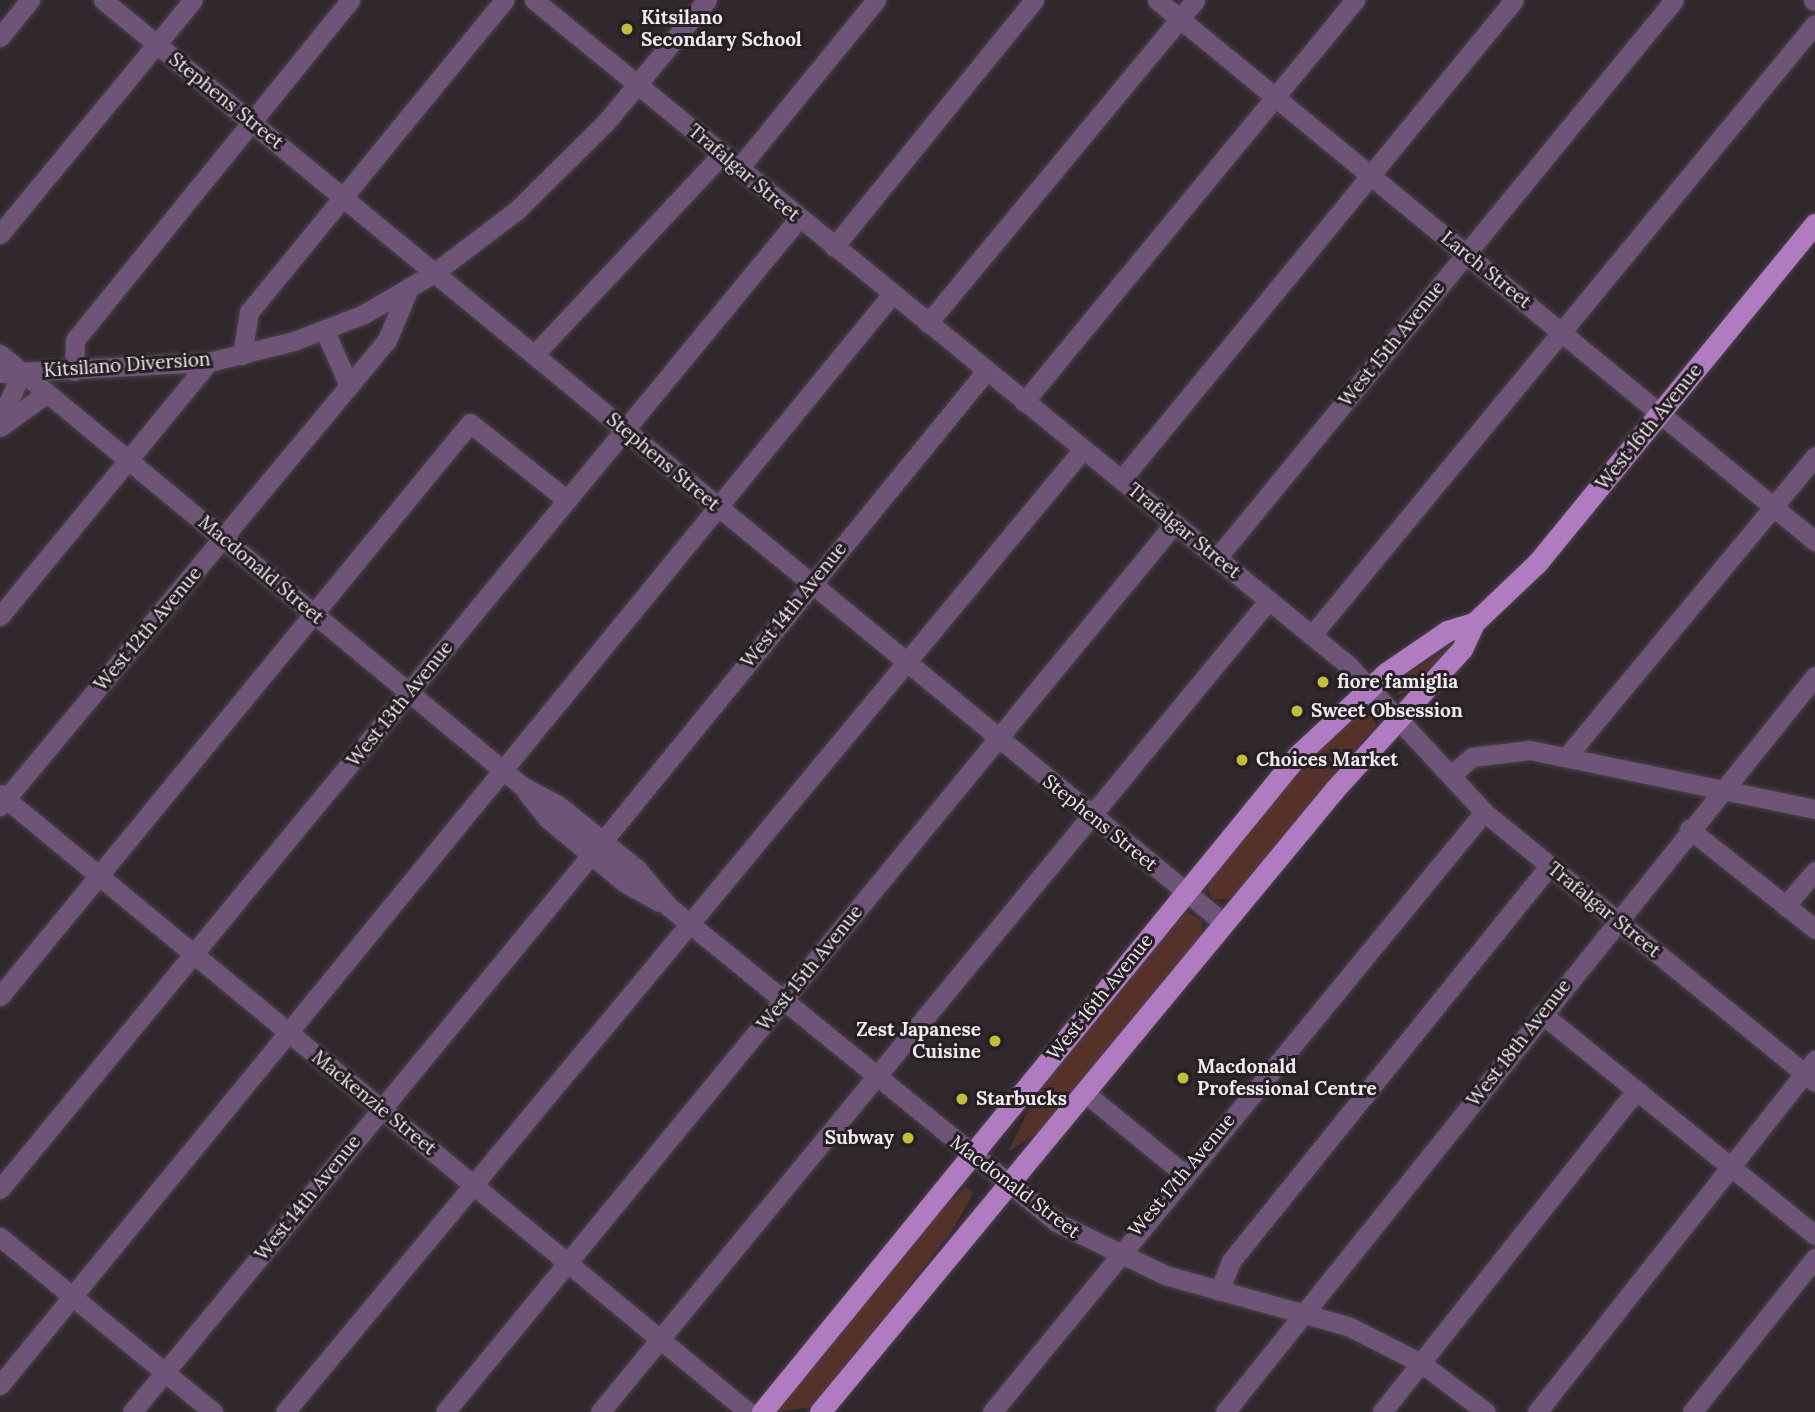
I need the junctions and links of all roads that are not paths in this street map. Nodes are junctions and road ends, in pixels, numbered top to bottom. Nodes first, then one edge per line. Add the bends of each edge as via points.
1 (30, 0) edge
2 (103, 0) edge
3 (193, 0) edge
4 (350, 0) edge
5 (505, 0) edge
6 (534, 0) edge
7 (707, 0) edge
8 (876, 0) edge
9 (1034, 0) edge
10 (1157, 0) edge
11 (1195, 0) edge
12 (1354, 0) edge
13 (1514, 0) edge
14 (1674, 0) edge
15 (1179, 19) junction
16 (1815, 24) edge
17 (0, 37) edge
18 (156, 44) junction
19 (638, 84) junction
20 (1275, 96) junction
21 (251, 122) junction
22 (722, 154) junction
23 (739, 168) junction
24 (1371, 176) junction
25 (345, 199) junction
26 (799, 218) junction
27 (1815, 224) edge
28 (0, 234) edge
29 (834, 247) junction
30 (1466, 253) junction
31 (434, 273) junction
32 (408, 290) junction
33 (892, 294) junction
34 (928, 323) junction
35 (325, 331) junction
36 (1562, 332) junction
37 (0, 354) edge
38 (242, 355) junction
39 (534, 355) junction
40 (209, 362) junction
41 (74, 371) junction
42 (986, 371) junction
43 (22, 372) junction
44 (0, 373) edge
45 (349, 386) junction
46 (47, 393) junction
47 (1024, 402) junction
48 (1660, 413) junction
49 (0, 420) edge
50 (0, 427) edge
51 (624, 430) junction
52 (1083, 449) junction
53 (1815, 456) edge
54 (128, 460) junction
55 (1121, 480) junction
56 (567, 500) junction
57 (718, 507) junction
58 (1774, 507) junction
59 (1174, 524) junction
60 (223, 538) junction
61 (1815, 541) edge
62 (1217, 558) junction
63 (811, 584) junction
64 (1269, 600) junction
65 (0, 617) edge
66 (316, 617) junction
67 (1474, 623) junction
68 (1312, 635) junction
69 (905, 661) junction
70 (1815, 676) edge
71 (1370, 687) junction
72 (409, 694) junction
73 (1398, 717) junction
74 (998, 738) junction
75 (1568, 755) junction
76 (502, 770) junction
77 (1452, 774) junction
78 (1722, 790) junction
79 (2, 800) edge
80 (1815, 808) edge
81 (1484, 812) junction
82 (1092, 816) junction
83 (1689, 829) junction
84 (597, 848) junction
85 (1549, 866) junction
86 (1815, 871) edge
87 (98, 876) junction
88 (1185, 892) junction
89 (1785, 906) junction
90 (1616, 920) junction
91 (1224, 923) junction
92 (690, 924) junction
93 (1815, 929) edge
94 (194, 955) junction
95 (0, 996) edge
96 (783, 1000) junction
97 (1542, 1014) junction
98 (288, 1033) junction
99 (1811, 1072) edge
100 (877, 1078) junction
101 (1636, 1090) junction
102 (1084, 1093) junction
103 (382, 1108) junction
104 (971, 1155) junction
105 (1731, 1166) junction
106 (1183, 1173) junction
107 (472, 1184) junction
108 (1009, 1186) junction
109 (0, 1189) edge
110 (1815, 1235) edge
111 (0, 1237) edge
112 (1117, 1256) junction
113 (1815, 1258) edge
114 (568, 1263) junction
115 (1219, 1291) junction
116 (73, 1296) junction
117 (1305, 1312) junction
118 (659, 1338) junction
119 (1421, 1363) junction
120 (165, 1373) junction
121 (0, 1385) edge
122 (132, 1412) edge
123 (213, 1412) edge
124 (285, 1412) edge
125 (446, 1412) edge
126 (600, 1412) edge
127 (748, 1412) edge
128 (762, 1412) edge
129 (820, 1412) edge
130 (992, 1412) edge
131 (1225, 1412) edge
132 (1382, 1412) edge
133 (1486, 1412) edge
134 (1536, 1412) edge
135 (1692, 1412) edge

1 - 17 street
2 - 18 street, Stephens Street
3 - 18 street
4 - 21 street
5 - 25 street
6 - 19 street, Trafalgar Street
7 - 19 street
8 - 23 street
9 - 29 street
10 - 15 street, Larch Street
11 - 15 street
12 - 20 street
13 - 24 street
14 - 30 street, West 15th Avenue
15 - 20 street, Larch Street
15 - 34 street
16 - 36 street
18 - 21 street, Stephens Street
18 - 28 street
19 - 22 street, Trafalgar Street
19 - 31 street via 517,210
20 - 24 street, Larch Street
20 - 47 street
21 - 25 street, Stephens Street
21 - 41 street via 75,340
22 - 23 street, Trafalgar Street
22 - 39 street
23 - 26 street, Trafalgar Street
24 - 30 street, Larch Street
24 - 55 street
25 - 31 street, Stephens Street
25 - 38 street via 249,312
26 - 29 street, Trafalgar Street
26 - 51 street, West 13th Avenue
27 - 48 main road, West 16th Avenue
29 - 33 street, Trafalgar Street
30 - 36 street, Larch Street
30 - 62 street, West 15th Avenue
31 - 32 street
31 - 39 street, Stephens Street
32 - 35 street, Kitsilano Diversion
32 - 45 street, West 12th Avenue via 387,340
33 - 34 street, Trafalgar Street
33 - 57 street
34 - 42 street, Trafalgar Street
35 - 38 street, Kitsilano Diversion
35 - 45 street
36 - 48 street, Larch Street
36 - 68 street
37 - 43 street, Macdonald Street
38 - 40 street, Kitsilano Diversion
39 - 51 street, Stephens Street
40 - 41 street, Kitsilano Diversion
40 - 54 street
41 - 43 street, Kitsilano Diversion
42 - 47 street, Trafalgar Street
42 - 63 street, West 14th Avenue
43 - 44 street, Kitsilano Diversion
43 - 46 street, Macdonald Street
43 - 49 street
45 - 60 street, West 12th Avenue
46 - 50 street
46 - 54 street, Macdonald Street
47 - 52 street, Trafalgar Street
48 - 58 street, Larch Street
48 - 67 main road, West 16th Avenue via 1538,562
51 - 56 street, West 13th Avenue
51 - 57 street, Stephens Street
52 - 55 street, Trafalgar Street
52 - 69 street
53 - 58 street
54 - 60 street, Macdonald Street
54 - 65 street
55 - 59 street, Trafalgar Street
56 - 66 street via 470,423
56 - 72 street, West 13th Avenue
57 - 63 street, Stephens Street
57 - 76 street
58 - 61 street, Larch Street
58 - 75 street
59 - 62 street, Trafalgar Street
59 - 74 street, West 15th Avenue
60 - 66 street, Macdonald Street
60 - 79 street, West 12th Avenue
62 - 64 street, Trafalgar Street
63 - 69 street, Stephens Street
63 - 84 street, West 14th Avenue
64 - 68 street, Trafalgar Street
64 - 82 street
66 - 72 street, Macdonald Street
66 - 87 street
67 - 71 main road, West 16th Avenue via 1447,631
67 - 73 main road, West 16th Avenue via 1462,649
68 - 71 street, Trafalgar Street
69 - 74 street, Stephens Street
69 - 92 street
70 - 78 street, West 18th Avenue
71 - 73 street, Trafalgar Street
71 - 88 main road, West 16th Avenue via 1298,755
72 - 76 street, Macdonald Street
72 - 94 street, West 13th Avenue
73 - 77 street, Trafalgar Street
73 - 91 main road, West 16th Avenue
74 - 82 street, Stephens Street
74 - 96 street, West 15th Avenue
75 - 77 street via 1498,750 1472,757
75 - 78 street
76 - 84 street, Macdonald Street via 522,786 548,819
76 - 98 street
77 - 81 street, Trafalgar Street
78 - 80 street
78 - 83 street, West 18th Avenue
79 - 87 street, Mackenzie Street
81 - 85 street, Trafalgar Street
81 - 106 street, West 17th Avenue
82 - 88 street, Stephens Street
82 - 100 street
83 - 89 street
83 - 90 street, West 18th Avenue
84 - 92 street, Macdonald Street
84 - 103 street, West 14th Avenue
85 - 90 street, Trafalgar Street
85 - 115 street via 1231,1261
86 - 89 street
87 - 94 street, Mackenzie Street
87 - 95 street
88 - 91 street, Stephens Street
88 - 104 main road, West 16th Avenue
89 - 93 street
90 - 97 street, West 18th Avenue
90 - 99 street, Trafalgar Street
91 - 102 main road, West 16th Avenue
92 - 96 street, Macdonald Street
92 - 107 street
94 - 98 street, Mackenzie Street
94 - 109 street, West 13th Avenue
96 - 100 street, Macdonald Street
96 - 114 street, West 15th Avenue
97 - 101 street
97 - 117 street, West 18th Avenue
98 - 103 street, Mackenzie Street
98 - 116 street
99 - 105 street
100 - 104 street, Macdonald Street
100 - 118 street
101 - 105 street
101 - 119 street
102 - 106 street
102 - 108 main road, West 16th Avenue
103 - 107 street, Mackenzie Street
103 - 120 street, West 14th Avenue
104 - 108 street, Macdonald Street
104 - 128 main road, West 16th Avenue
105 - 110 street
105 - 134 street
106 - 112 street, West 17th Avenue
107 - 114 street, Mackenzie Street
107 - 124 street
108 - 112 street, Macdonald Street
108 - 129 main road, West 16th Avenue
111 - 116 street
112 - 115 street, Macdonald Street
112 - 130 street, West 17th Avenue
113 - 135 street
114 - 118 street, Mackenzie Street
114 - 125 street, West 15th Avenue
115 - 117 street, Macdonald Street
116 - 120 street
116 - 121 street
117 - 119 street, Macdonald Street
117 - 131 street, West 18th Avenue
118 - 126 street
118 - 127 street, Mackenzie Street
119 - 132 street
119 - 133 street, Macdonald Street
120 - 122 street, West 14th Avenue
120 - 123 street

